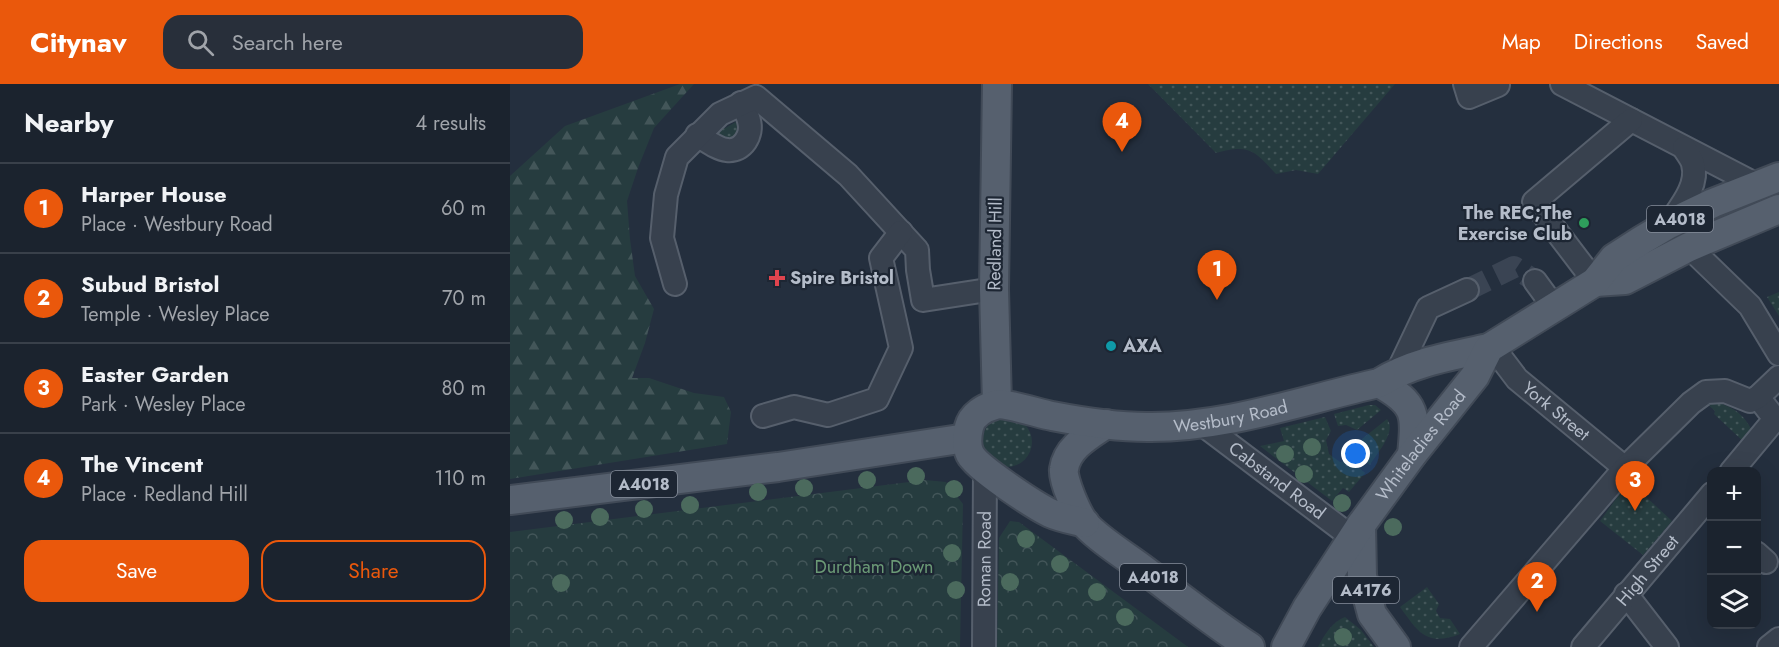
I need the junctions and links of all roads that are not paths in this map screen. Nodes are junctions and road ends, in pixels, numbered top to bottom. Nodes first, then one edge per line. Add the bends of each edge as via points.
1 (997, 84) edge
2 (1562, 84) edge
3 (748, 95) edge
4 (1631, 120) junction
5 (697, 135) junction
6 (1684, 148) junction
7 (1768, 181) edge
8 (1779, 209) edge
9 (1669, 224) junction
10 (901, 232) junction
11 (1689, 247) junction
12 (1535, 281) tunnel mouth
13 (1595, 282) junction
14 (675, 284) dead end
15 (994, 289) junction
16 (1467, 290) tunnel mouth
17 (1554, 307) junction
18 (1491, 347) junction
19 (1779, 354) edge
20 (1388, 377) junction
21 (1779, 377) edge
22 (1758, 397) junction
23 (998, 404) junction
24 (763, 416) dead end
25 (1106, 424) junction
26 (1202, 424) junction
27 (968, 430) junction
28 (1772, 438) edge
29 (1412, 455) junction
30 (1736, 467) edge
31 (1625, 468) junction
32 (985, 470) junction
33 (510, 500) edge
34 (1707, 505) edge
35 (1085, 523) junction
36 (1357, 532) junction
37 (1626, 594) junction
38 (1218, 635) edge
39 (1779, 639) edge
40 (984, 647) edge
41 (1250, 647) edge
42 (1286, 647) edge
43 (1396, 647) edge
44 (1471, 647) edge
45 (1583, 647) edge
46 (1667, 647) edge
47 (1769, 647) edge

1 - 15 main road, Redland Hill
2 - 4 street
3 - 5 street
3 - 5 street via 750,123 744,145 726,150
3 - 10 street via 848,175
4 - 6 street
4 - 13 street via 1534,202
5 - 14 street via 677,157 666,195 662,238
6 - 7 street
6 - 9 street via 1694,164 1694,182
7 - 9 main road, A4018
8 - 11 main road, A4018
9 - 13 main road, A4018 via 1614,258
10 - 15 street via 917,250 923,300
10 - 24 street via 881,258 901,348 877,399 828,415 794,407
11 - 13 main road, A4018 via 1626,280
11 - 19 street via 1750,306
12 - 17 street
13 - 17 main road, A4018
15 - 23 main road, Redland Hill
16 - 20 street via 1428,308
17 - 18 main road, A4018
18 - 20 main road, Westbury Road via 1457,353
18 - 29 main road, Whiteladies Road via 1475,376
18 - 31 street, York Street via 1517,379
20 - 26 main road, Westbury Road via 1244,417
20 - 29 main road via 1412,412
21 - 22 street
22 - 28 street via 1775,419
22 - 31 street via 1750,401 1725,391 1706,392
23 - 25 main road, Westbury Road
23 - 27 main road via 980,411
25 - 26 main road, Westbury Road
25 - 35 main road via 1079,443 1067,457 1063,471
26 - 36 street, Cabstand Road
27 - 32 main road, A4018 via 970,454
27 - 33 main road, A4018 via 778,467
28 - 30 street
29 - 36 main road, Whiteladies Road
31 - 44 street
32 - 35 main road, A4018 via 1052,514
32 - 40 street, Roman Road
34 - 37 street, High Street
35 - 38 main road, A4018 via 1198,610
36 - 42 main road, Whiteladies Road
36 - 43 main road, A4176 via 1372,614
37 - 45 street, High Street
37 - 46 street
38 - 41 main road, A4018
39 - 47 street

